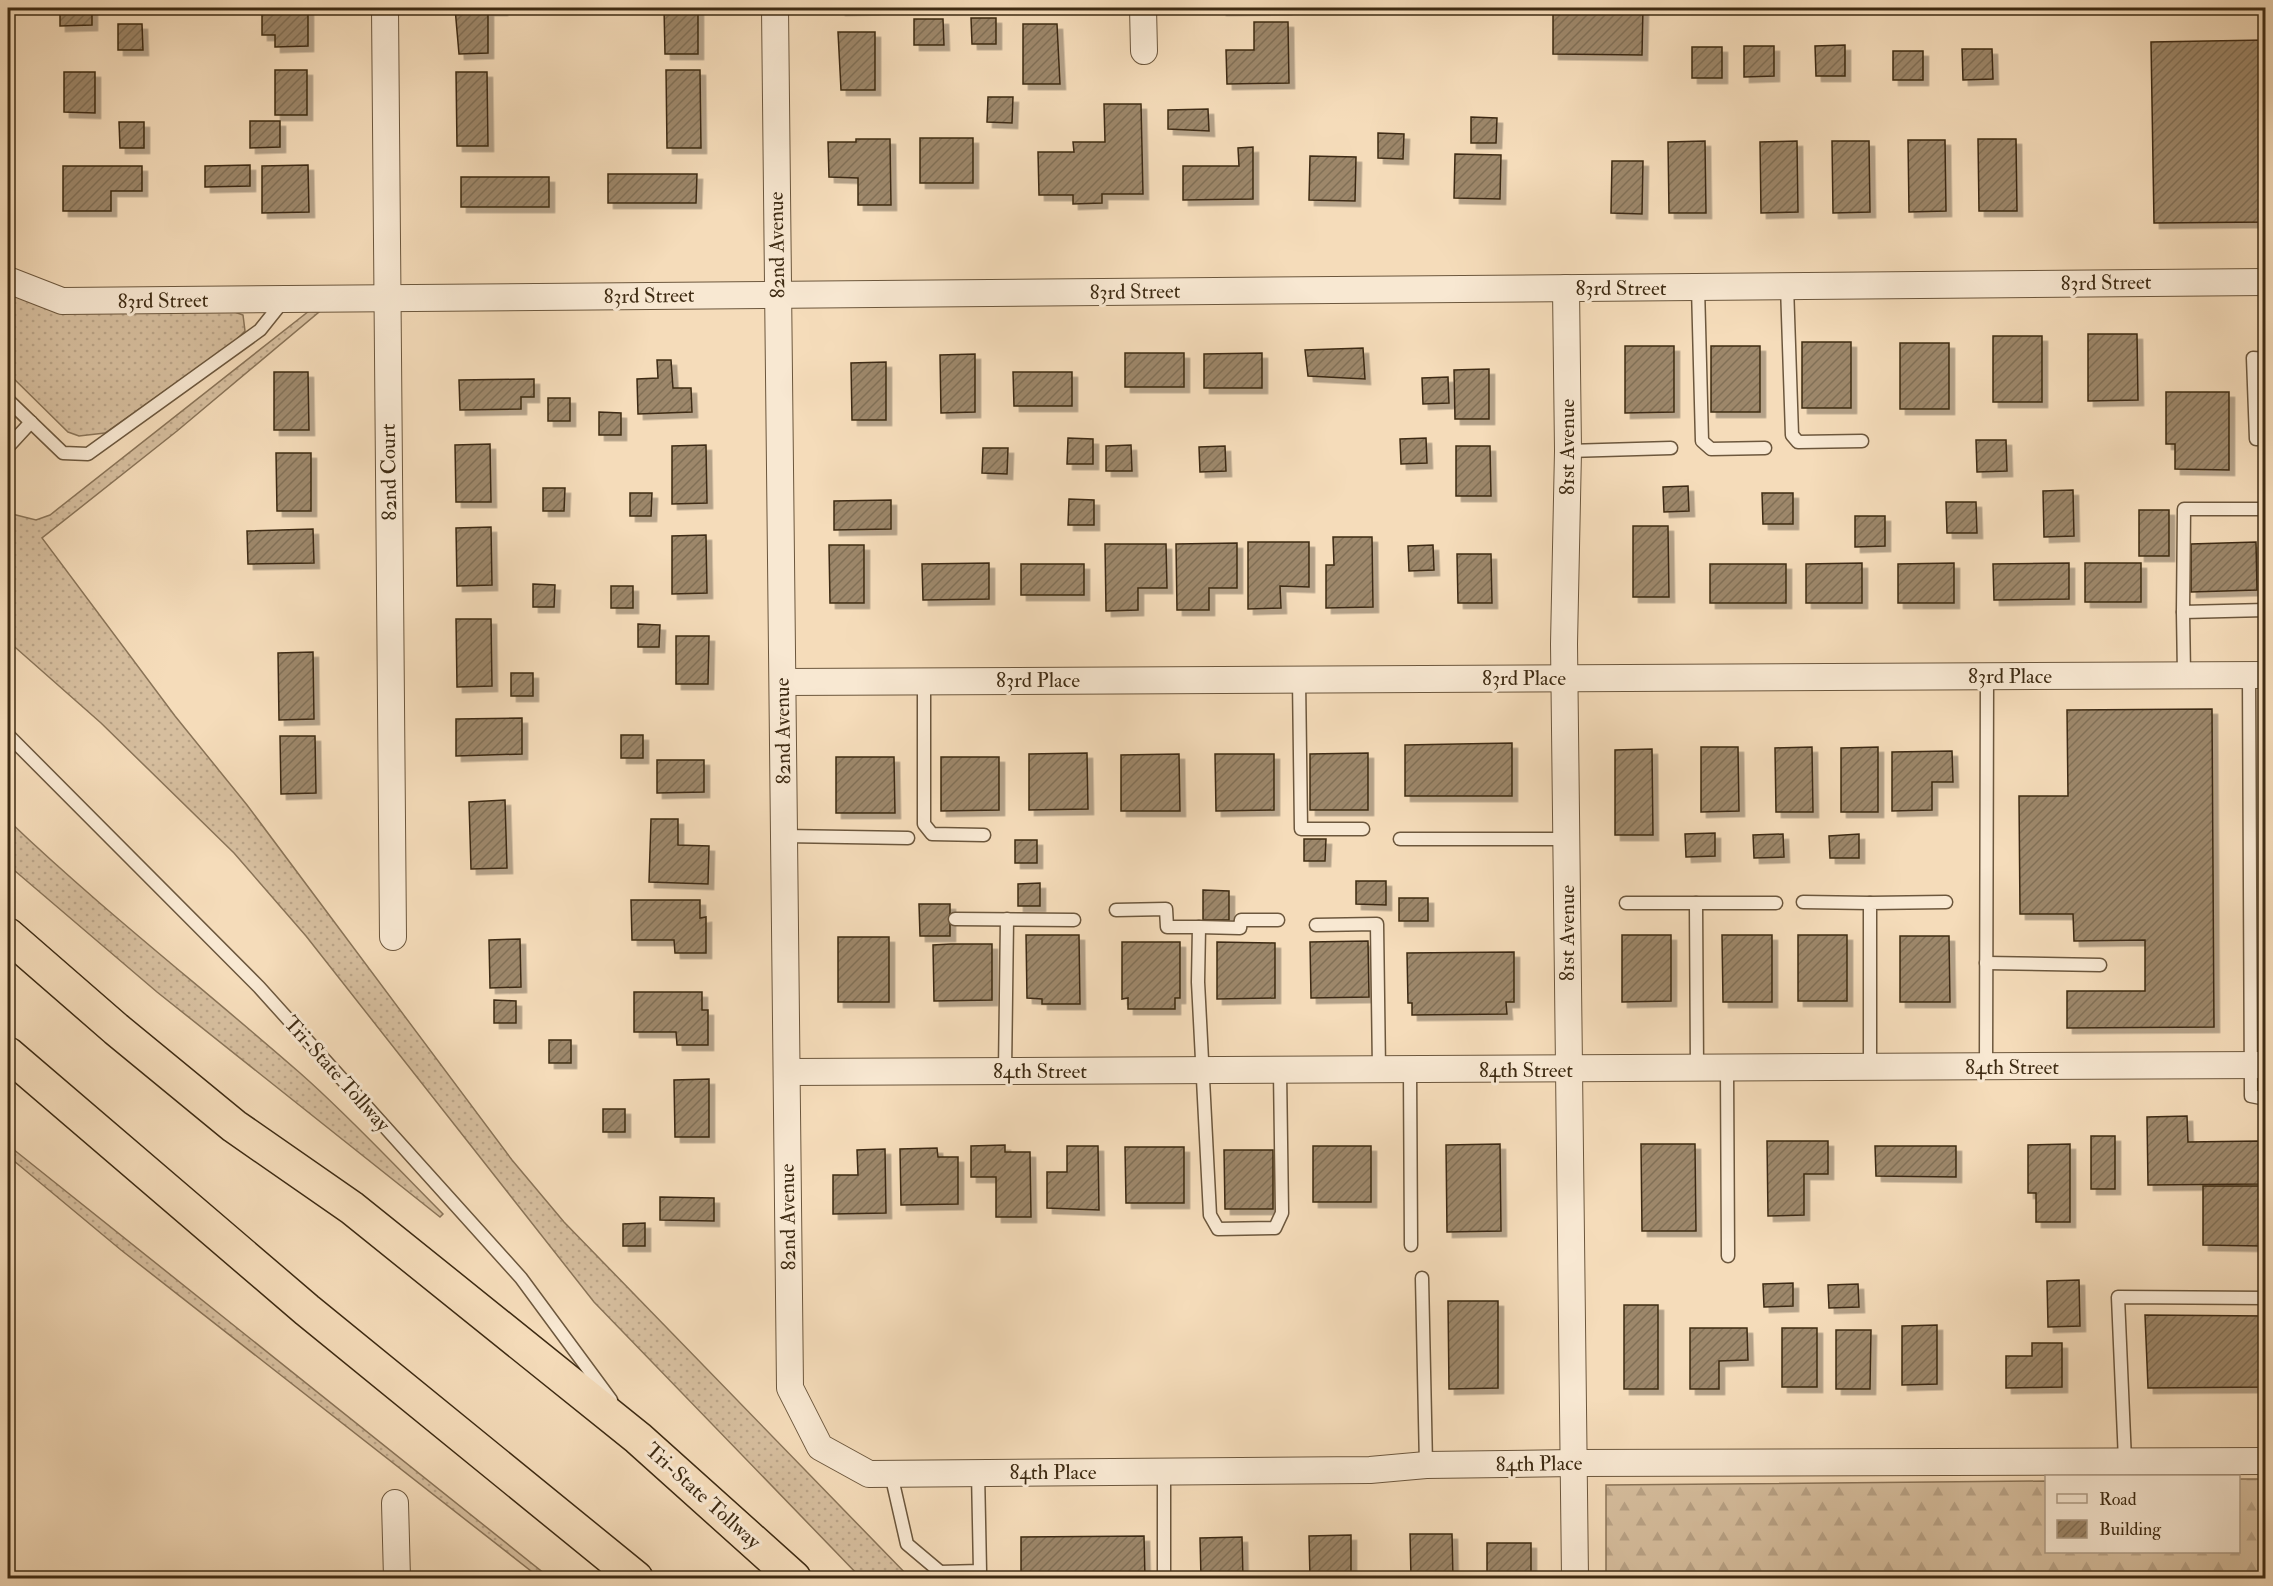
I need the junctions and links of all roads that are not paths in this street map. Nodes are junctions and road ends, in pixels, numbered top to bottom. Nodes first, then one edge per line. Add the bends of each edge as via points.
1 (385, 8) edge
2 (775, 8) edge
3 (1143, 8) edge
4 (1144, 51) dead end
5 (8, 280) edge
6 (2265, 282) edge
7 (1787, 286) junction
8 (1698, 287) junction
9 (1566, 288) junction
10 (778, 295) junction
11 (387, 298) junction
12 (285, 299) junction
13 (2265, 359) edge
14 (8, 400) edge
15 (31, 422) junction
16 (2265, 439) edge
17 (1862, 441) dead end
18 (8, 447) edge
19 (1671, 448) dead end
20 (1765, 448) dead end
21 (1568, 451) junction
22 (2265, 509) edge
23 (2265, 610) edge
24 (2183, 612) junction
25 (2184, 675) junction
26 (2257, 675) edge
27 (1987, 676) junction
28 (1564, 678) junction
29 (1299, 679) junction
30 (924, 681) junction
31 (783, 682) junction
32 (8, 735) edge
33 (1363, 829) dead end
34 (984, 835) dead end
35 (784, 836) junction
36 (908, 838) dead end
37 (1400, 839) dead end
38 (1567, 839) junction
39 (1803, 902) dead end
40 (1946, 902) dead end
41 (1626, 903) dead end
42 (1696, 903) junction
43 (1776, 903) dead end
44 (1870, 903) junction
45 (1116, 910) dead end
46 (955, 919) dead end
47 (1007, 919) junction
48 (1074, 920) dead end
49 (1278, 920) dead end
50 (1316, 924) dead end
51 (1198, 927) junction
52 (8, 935) edge
53 (393, 937) dead end
54 (1986, 963) junction
55 (2100, 965) dead end
56 (8, 1054) edge
57 (2258, 1065) edge
58 (1986, 1067) junction
59 (1870, 1068) junction
60 (1697, 1069) junction
61 (1727, 1069) junction
62 (1379, 1070) junction
63 (1410, 1070) junction
64 (1567, 1070) junction
65 (1203, 1071) junction
66 (1280, 1071) junction
67 (787, 1072) junction
68 (1005, 1072) junction
69 (2265, 1099) edge
70 (1412, 1245) dead end
71 (1728, 1256) dead end
72 (1422, 1278) dead end
73 (2265, 1298) edge
74 (638, 1437) junction
75 (820, 1447) joint
76 (2125, 1461) junction
77 (2265, 1461) edge
78 (1575, 1463) junction
79 (1426, 1466) junction
80 (1164, 1471) junction
81 (978, 1472) junction
82 (891, 1474) junction
83 (395, 1503) dead end
84 (944, 1575) edge
85 (396, 1578) edge
86 (636, 1578) edge
87 (794, 1578) edge
88 (1164, 1578) edge
89 (1575, 1578) edge

1 - 11 street, 82nd Court
2 - 10 street, 82nd Avenue
3 - 4 street
5 - 12 street, 83rd Street via 62,302
6 - 7 street, 83rd Street
7 - 8 street, 83rd Street
7 - 17 lane via 1792,435 1798,442
8 - 9 street, 83rd Street
8 - 20 lane via 1702,441 1711,449
9 - 10 street, 83rd Street
9 - 21 street, 81st Avenue
10 - 11 street, 83rd Street
10 - 31 street, 82nd Avenue
11 - 12 street, 83rd Street
11 - 53 street, 82nd Court
12 - 15 lane via 260,330 88,454 63,453
13 - 16 lane via 2253,358 2256,439
14 - 15 lane
15 - 18 lane
19 - 21 lane
21 - 28 street, 81st Avenue
22 - 24 lane via 2184,509
23 - 24 lane
24 - 25 lane
25 - 26 street, 83rd Place
25 - 27 street, 83rd Place
26 - 57 lane
27 - 28 street, 83rd Place
27 - 54 lane
28 - 29 street, 83rd Place
28 - 38 street, 81st Avenue
29 - 30 street, 83rd Place
29 - 33 lane via 1301,829
30 - 31 street, 83rd Place
30 - 34 lane via 924,824 932,834
31 - 35 street, 82nd Avenue
32 - 74 lane, Tri-State Tollway via 259,987 521,1278
35 - 36 lane
35 - 67 street, 82nd Avenue
37 - 38 lane
38 - 64 street, 81st Avenue
39 - 44 lane
40 - 44 lane
41 - 42 lane
42 - 43 lane
42 - 60 lane
44 - 59 lane
45 - 51 lane via 1166,909 1167,927
46 - 47 lane
47 - 48 lane
47 - 68 lane
49 - 51 lane via 1241,920 1240,928
50 - 62 lane via 1377,924
51 - 65 lane
52 - 74 highway, Tri-State Tollway via 234,1126 352,1208
54 - 55 lane
54 - 58 lane
56 - 86 highway via 307,1310
57 - 58 street, 84th Street
57 - 69 lane via 2251,1095
58 - 59 street, 84th Street
59 - 61 street, 84th Street
60 - 61 street, 84th Street
60 - 64 street, 84th Street
61 - 71 lane
62 - 63 street, 84th Street
62 - 66 street, 84th Street
63 - 64 street, 84th Street
63 - 70 lane
64 - 78 street, 81st Avenue
65 - 66 street, 84th Street
65 - 66 lane via 1210,1215 1218,1229 1275,1228 1282,1213
65 - 68 street, 84th Street
67 - 68 street, 84th Street
67 - 75 street, 82nd Avenue via 790,1388
72 - 79 lane
73 - 76 lane via 2118,1297
74 - 87 highway, Tri-State Tollway
75 - 82 street, 84th Place via 869,1474
76 - 77 street, 84th Place
76 - 78 street, 84th Place
78 - 79 street, 84th Place
78 - 89 street, 81st Avenue
79 - 80 street, 84th Place
80 - 81 street, 84th Place
80 - 88 lane
81 - 82 street, 84th Place
81 - 84 lane via 980,1571
82 - 84 lane via 907,1544
83 - 85 street

